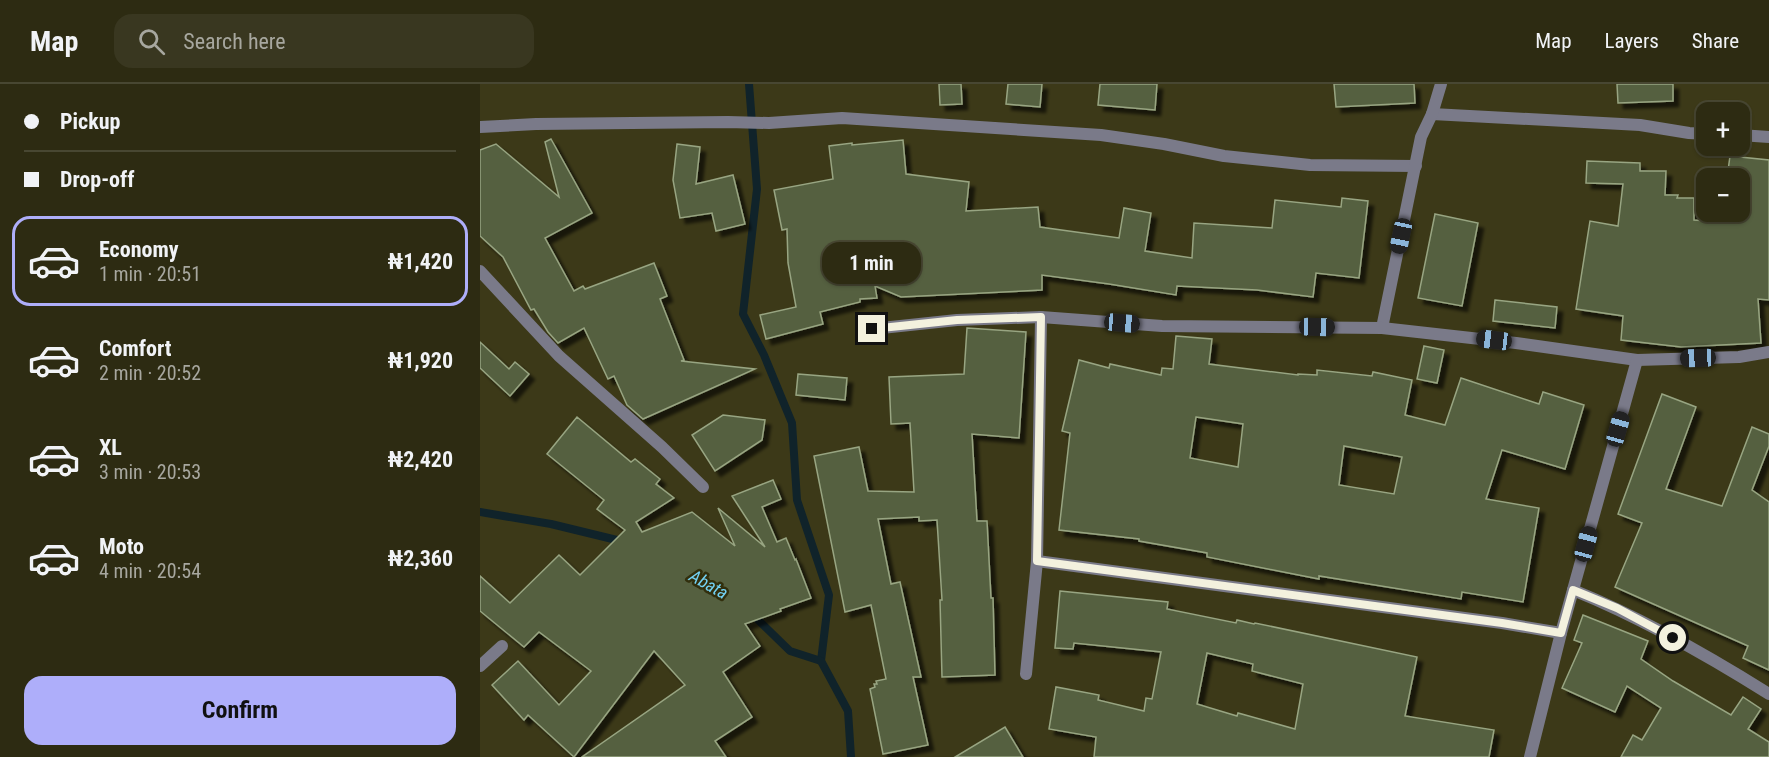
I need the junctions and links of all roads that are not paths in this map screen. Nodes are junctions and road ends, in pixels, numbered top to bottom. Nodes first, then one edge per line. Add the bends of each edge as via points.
1 (1442, 84) edge
2 (1432, 114) junction
3 (480, 127) edge
4 (1696, 133) edge
5 (1750, 135) edge
6 (1769, 136) edge
7 (1416, 166) junction
8 (480, 271) edge
9 (1041, 317) junction
10 (1382, 328) junction
11 (872, 329) dead end
12 (1769, 352) edge
13 (1637, 360) junction
14 (703, 487) dead end
15 (1037, 561) junction
16 (1573, 590) junction
17 (1561, 633) junction
18 (502, 646) dead end
19 (480, 666) edge
20 (1026, 674) dead end
21 (1769, 694) edge
22 (1530, 757) edge

1 - 2 street
2 - 4 street via 1640,125
2 - 7 street
3 - 7 street via 769,123 842,118 1101,135 1224,156 1310,165
5 - 6 street
7 - 10 street
8 - 14 street via 559,356
9 - 10 street via 1162,326
9 - 11 street
9 - 15 street
10 - 13 street
12 - 13 street via 1739,357
13 - 16 street
15 - 17 street
15 - 20 street
16 - 17 street
16 - 21 street via 1617,608
17 - 22 street
18 - 19 street

